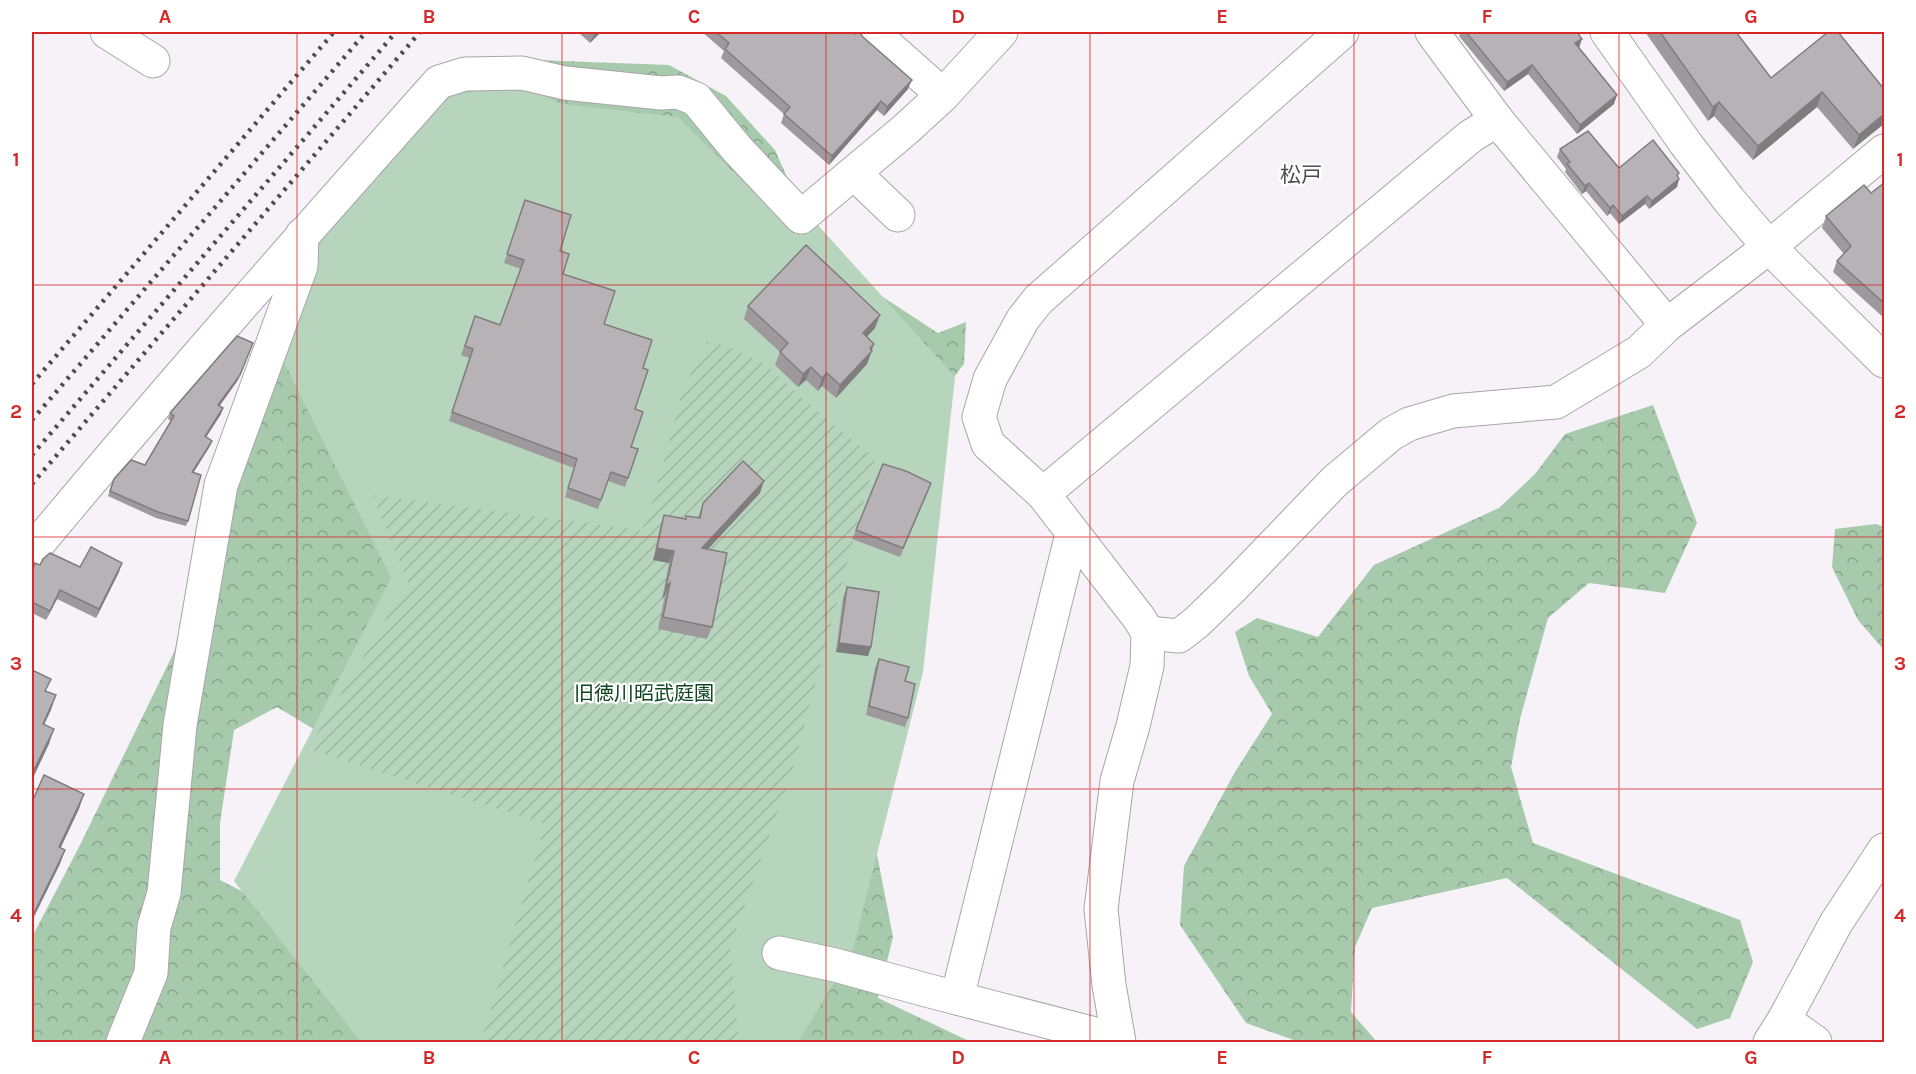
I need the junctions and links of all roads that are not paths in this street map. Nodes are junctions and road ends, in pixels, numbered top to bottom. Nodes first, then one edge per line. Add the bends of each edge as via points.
1 (107, 32) edge
2 (872, 32) edge
3 (1001, 32) edge
4 (1342, 32) edge
5 (1432, 32) edge
6 (1607, 32) edge
7 (153, 61) dead end
8 (943, 95) junction
9 (1497, 120) junction
10 (1884, 152) edge
11 (854, 173) junction
12 (898, 215) dead end
13 (302, 236) junction
14 (1769, 247) junction
15 (1667, 325) junction
16 (1884, 361) edge
17 (1043, 495) junction
18 (1072, 534) junction
19 (32, 551) edge
20 (1148, 633) junction
21 (1884, 850) edge
22 (779, 953) dead end
23 (957, 998) junction
24 (1777, 1031) edge
25 (1119, 1041) edge
26 (123, 1042) edge
27 (1815, 1042) edge

1 - 7 street
2 - 8 street
3 - 8 street
4 - 17 street via 1038,300 1023,319 990,379 979,417 988,444
5 - 9 street
6 - 14 street via 1686,144
8 - 11 street
9 - 15 street
9 - 17 street via 1471,136
10 - 14 street
11 - 12 street
11 - 13 street via 801,217 736,149 696,99 678,92 565,83 522,73 465,74 439,82
13 - 19 street
13 - 26 street via 300,266 221,485 180,725 164,893 154,927 151,972
14 - 15 street
14 - 16 street
15 - 20 street via 1639,352 1556,402 1453,411 1400,429 1335,481 1197,622 1179,636
17 - 18 street
18 - 20 street
18 - 23 street
20 - 25 street via 1147,666 1117,782 1101,909
21 - 24 street via 1836,923
22 - 23 street
23 - 25 street
24 - 27 street

